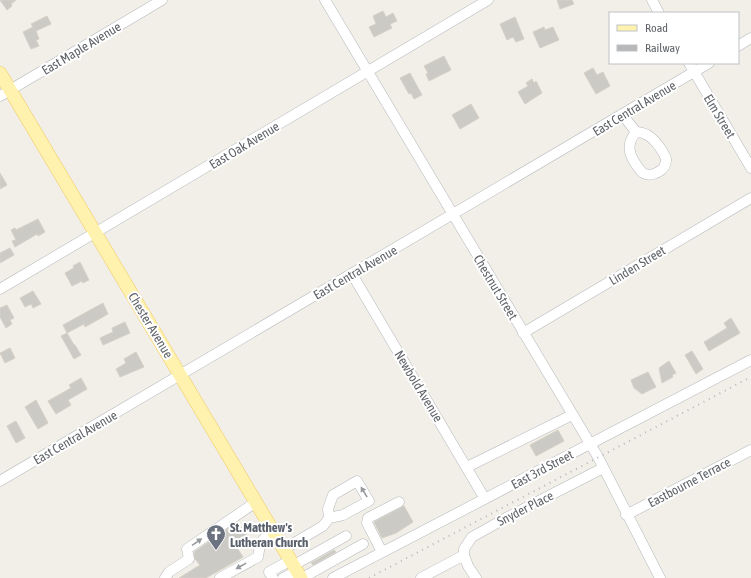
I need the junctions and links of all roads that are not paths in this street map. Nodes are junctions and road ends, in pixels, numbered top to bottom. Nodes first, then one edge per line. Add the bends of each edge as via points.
1 (162, 0) edge
2 (325, 0) edge
3 (488, 0) edge
4 (652, 0) edge
5 (658, 12) edge
6 (751, 38) edge
7 (739, 45) edge
8 (704, 64) edge
9 (691, 67) edge
10 (368, 72) junction
11 (0, 73) edge
12 (5, 93) edge
13 (622, 114) junction
14 (636, 132) dead end
15 (751, 168) edge
16 (751, 198) edge
17 (453, 214) junction
18 (95, 233) junction
19 (352, 274) junction
20 (0, 289) edge
21 (523, 333) junction
22 (751, 360) edge
23 (181, 375) junction
24 (572, 415) junction
25 (590, 444) junction
26 (751, 450) edge
27 (467, 467) junction
28 (603, 468) junction
29 (0, 481) edge
30 (485, 499) junction
31 (256, 502) junction
32 (399, 502) dead end
33 (626, 515) junction
34 (330, 518) dead end
35 (273, 531) junction
36 (346, 536) dead end
37 (363, 544) dead end
38 (382, 552) junction
39 (464, 558) junction
40 (295, 567) edge
41 (165, 578) edge
42 (220, 578) edge
43 (273, 578) edge
44 (283, 578) edge
45 (333, 578) edge
46 (421, 578) edge
47 (476, 578) edge
48 (660, 578) edge

1 - 12 street, East Maple Avenue
2 - 10 street, Chestnut Street
3 - 10 street, East Oak Avenue
4 - 5 street
6 - 7 street
8 - 9 street, East Central Avenue
9 - 13 street, East Central Avenue
9 - 15 street, Elm Street
10 - 17 street, Chestnut Street
10 - 18 street, East Oak Avenue
11 - 12 main road, Chester Avenue
12 - 18 main road, Chester Avenue
13 - 14 street
13 - 17 street, East Central Avenue
16 - 21 street, Linden Street
17 - 19 street, East Central Avenue
17 - 21 street, Chestnut Street
18 - 20 street, East Oak Avenue
18 - 23 main road, Chester Avenue
19 - 23 street, East Central Avenue
19 - 27 street, Newbold Avenue
21 - 24 street, Chestnut Street
22 - 25 street, East 3rd Street
23 - 29 street, East Central Avenue
23 - 31 main road, Chester Avenue
24 - 25 street, Chestnut Street
24 - 27 street
25 - 28 street, Chestnut Street
25 - 30 street, East 3rd Street
26 - 33 street, Eastbourne Terrace
27 - 30 street, Newbold Avenue
28 - 33 street, Chestnut Street
28 - 39 street, Snyder Place via 480,532 467,543
30 - 38 street, East 3rd Street
31 - 35 main road, Chester Avenue
41 -> 31 street via 169,572 189,559 188,549
32 - 38 street via 368,518 367,523
33 - 48 street, Chestnut Street
34 - 40 street
35 - 40 main road, Chester Avenue
35 -> 42 street via 260,542 258,557
36 - 40 street
37 - 40 street
38 - 45 street, East 3rd Street
39 - 46 street
39 - 47 street
40 - 43 street via 269,572
40 - 44 street

